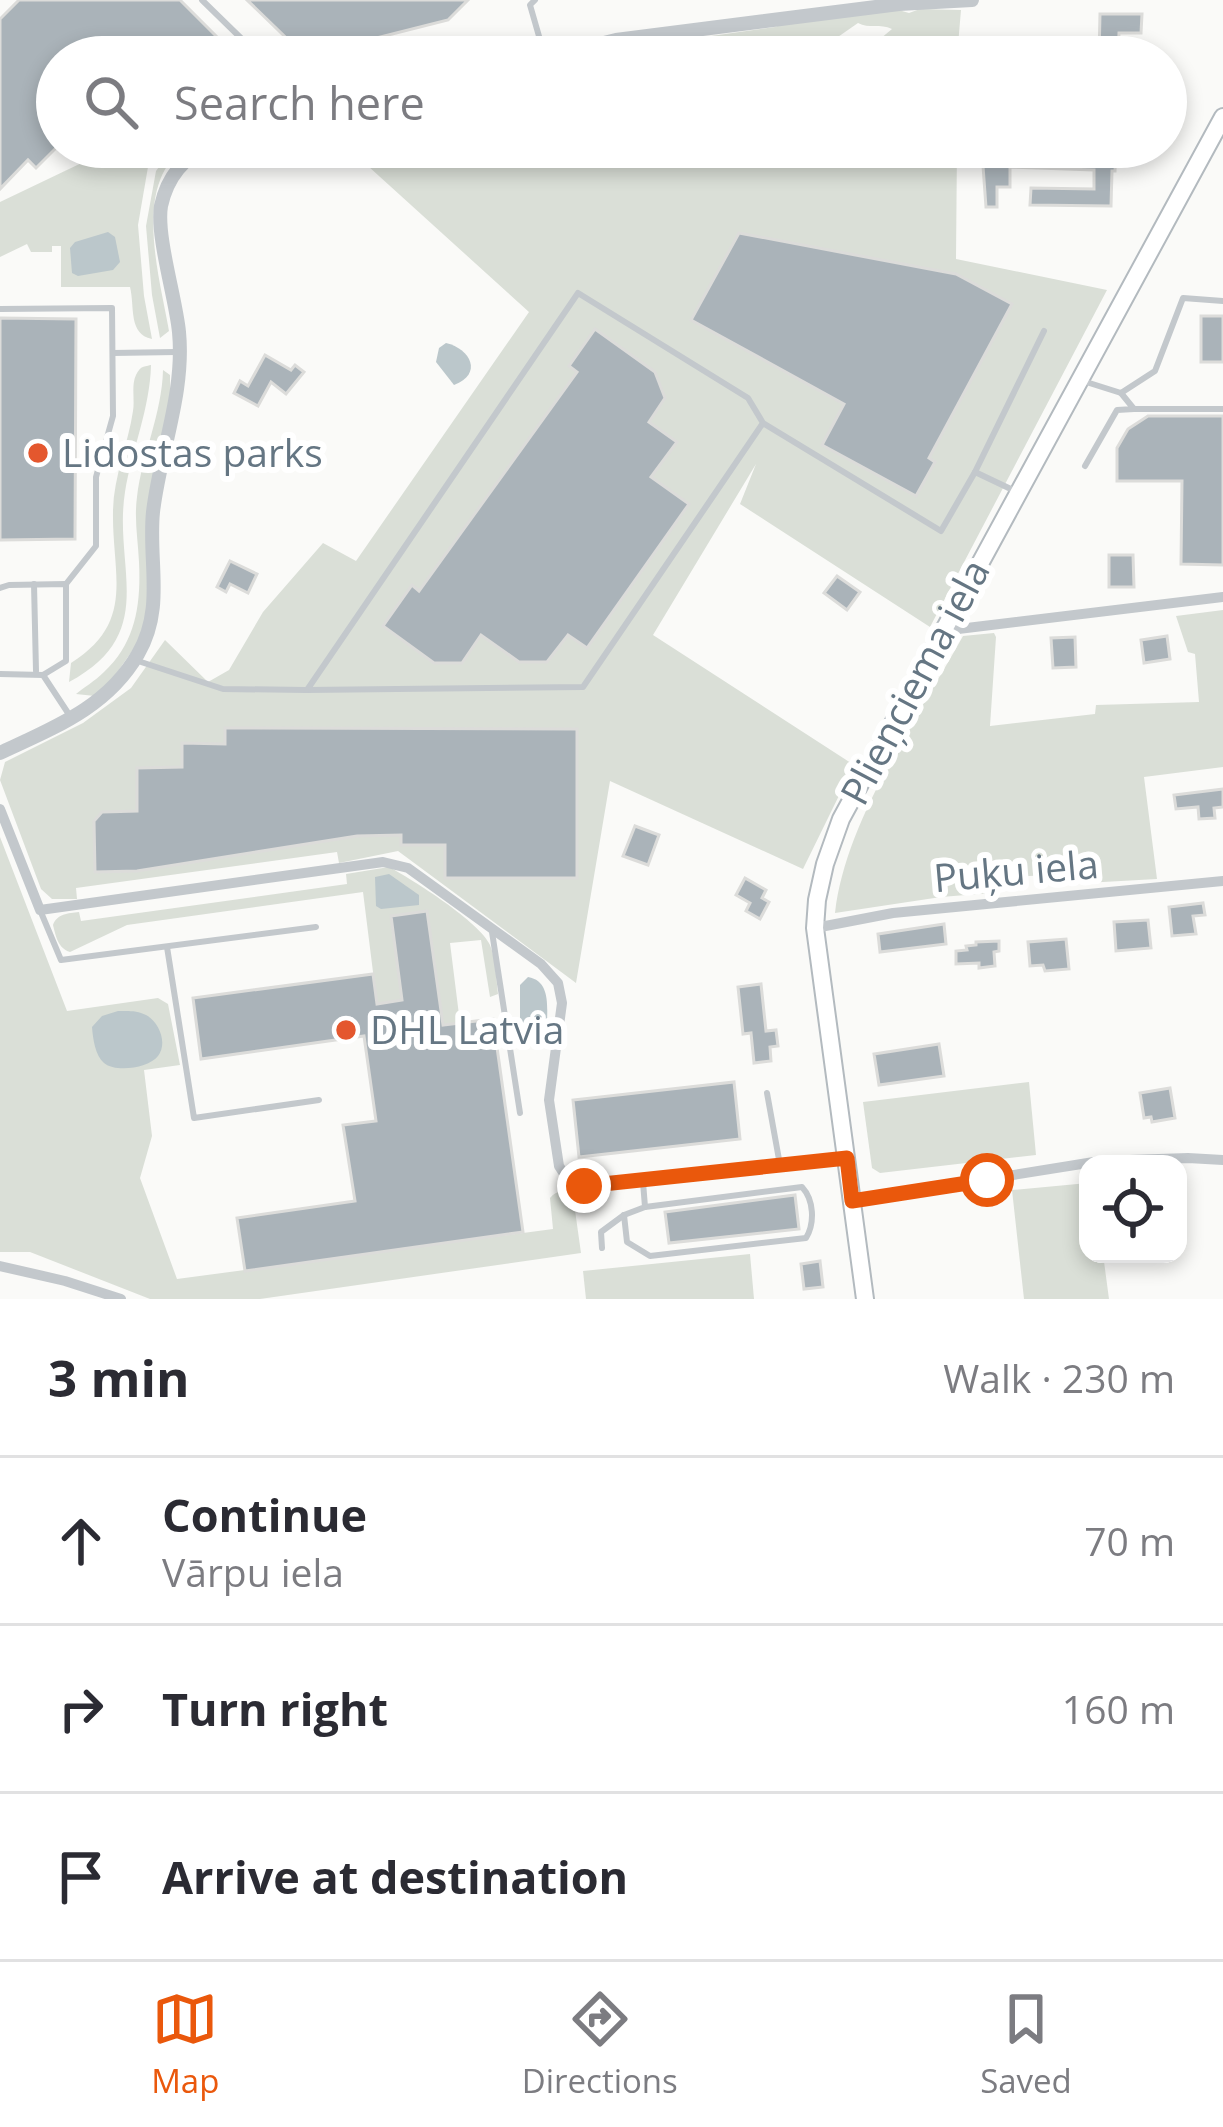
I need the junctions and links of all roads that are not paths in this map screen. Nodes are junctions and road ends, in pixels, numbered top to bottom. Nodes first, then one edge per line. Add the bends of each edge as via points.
1 (202, 0) edge
2 (972, 0) edge
3 (531, 2) edge
4 (898, 2) edge
5 (239, 36) edge
6 (540, 36) edge
7 (646, 36) edge
8 (1223, 117) edge
9 (179, 168) edge
10 (1223, 301) edge
11 (0, 309) edge
12 (1044, 332) dead end
13 (180, 352) junction
14 (112, 353) junction
15 (1080, 380) junction
16 (1121, 393) junction
17 (1134, 410) junction
18 (1223, 410) edge
19 (763, 423) junction
20 (1085, 466) dead end
21 (976, 472) junction
22 (1018, 493) junction
23 (34, 584) junction
24 (66, 584) junction
25 (0, 588) edge
26 (1223, 597) edge
27 (942, 631) junction
28 (135, 660) junction
29 (0, 674) edge
30 (40, 674) junction
31 (307, 690) junction
32 (72, 719) junction
33 (0, 753) edge
34 (0, 809) edge
35 (1223, 881) edge
36 (40, 910) junction
37 (316, 927) dead end
38 (815, 928) junction
39 (492, 929) junction
40 (167, 946) junction
41 (767, 1093) dead end
42 (319, 1100) dead end
43 (520, 1113) dead end
44 (847, 1158) junction
45 (1223, 1160) edge
46 (780, 1165) junction
47 (642, 1179) junction
48 (852, 1201) junction
49 (645, 1207) junction
50 (624, 1216) junction
51 (602, 1248) dead end
52 (0, 1266) edge
53 (121, 1299) edge
54 (865, 1299) edge

1 - 5 lane
2 - 4 street
3 - 6 lane
4 - 7 street
8 - 15 main road, Plieņciema iela
9 - 13 street via 160,211
10 - 16 lane via 1183,298 1155,371
11 - 14 lane via 112,308
12 - 21 lane
13 - 14 lane
13 - 28 street via 153,513 151,627
14 - 24 lane via 113,416 96,476 96,547
15 - 16 lane
15 - 22 main road, Plieņciema iela
16 - 17 lane
17 - 18 lane
17 - 20 lane via 1117,410
19 - 21 lane via 941,531
19 - 31 lane via 583,687
19 - 31 lane via 748,398 578,293
21 - 22 lane
22 - 27 main road, Plieņciema iela
23 - 24 lane
23 - 25 lane
23 - 30 lane
24 - 30 lane via 66,661
26 - 27 street
27 - 38 main road, Plieņciema iela via 830,843
28 - 31 lane via 223,689
28 - 32 street
29 - 30 lane
30 - 32 lane
32 - 33 street
34 - 36 street
35 - 38 street, Puķu iela
36 - 39 street via 383,862 408,868
36 - 40 lane via 61,960
37 - 40 lane
38 - 44 main road, Plieņciema iela
39 - 43 lane
39 - 47 street via 558,983 549,1100 559,1166 570,1183 584,1186
40 - 42 lane via 194,1118
41 - 46 lane
44 - 46 street
44 - 48 main road, Plieņciema iela
45 - 48 street via 1100,1161
46 - 47 street
47 - 49 lane
48 - 54 main road, Plieņciema iela
49 - 50 lane
49 - 50 lane via 802,1187 812,1227 806,1238 650,1256 627,1242
50 - 51 lane via 601,1232
52 - 53 street

